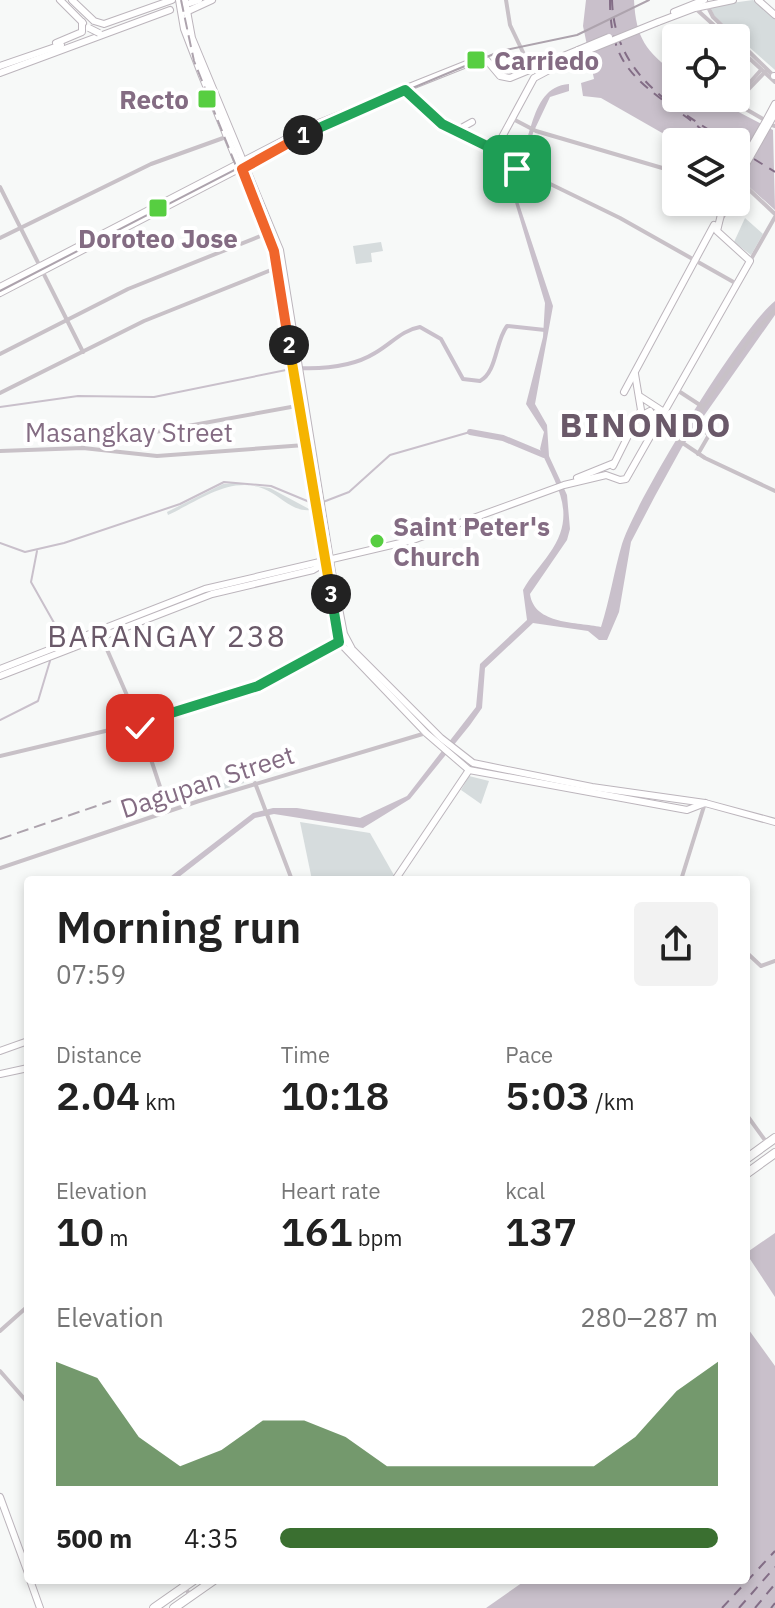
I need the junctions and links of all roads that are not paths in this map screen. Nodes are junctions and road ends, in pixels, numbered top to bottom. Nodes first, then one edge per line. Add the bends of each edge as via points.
1 (60, 0) edge
2 (70, 0) edge
3 (199, 0) edge
4 (212, 0) edge
5 (506, 0) edge
6 (733, 0) edge
7 (758, 0) edge
8 (764, 0) edge
9 (185, 1) edge
10 (706, 2) edge
11 (171, 5) edge
12 (695, 8) junction
13 (775, 13) edge
14 (183, 15) junction
15 (658, 20) junction
16 (82, 22) junction
17 (713, 24) edge
18 (720, 24) edge
19 (102, 32) junction
20 (580, 51) junction
21 (750, 53) edge
22 (750, 57) edge
23 (19, 59) junction
24 (34, 60) junction
25 (0, 66) edge
26 (531, 69) junction
27 (765, 69) junction
28 (0, 73) edge
29 (775, 78) edge
30 (750, 85) edge
31 (405, 90) junction
32 (775, 104) edge
33 (750, 109) edge
34 (775, 113) edge
35 (513, 119) junction
36 (472, 122) dead end
37 (769, 122) edge
38 (462, 134) junction
39 (226, 137) junction
40 (750, 151) edge
41 (496, 154) junction
42 (750, 161) edge
43 (241, 166) junction
44 (662, 168) edge
45 (517, 170) junction
46 (0, 187) edge
47 (750, 192) edge
48 (717, 216) edge
49 (720, 216) edge
50 (723, 216) edge
51 (775, 216) edge
52 (718, 225) junction
53 (21, 227) junction
54 (270, 232) junction
55 (709, 237) junction
56 (0, 238) edge
57 (721, 238) junction
58 (697, 258) junction
59 (750, 261) junction
60 (41, 268) junction
61 (276, 268) junction
62 (737, 284) junction
63 (0, 290) edge
64 (775, 310) edge
65 (67, 320) junction
66 (83, 352) junction
67 (0, 354) edge
68 (295, 366) junction
69 (635, 374) junction
70 (677, 390) junction
71 (624, 392) dead end
72 (0, 393) edge
73 (639, 394) junction
74 (302, 405) junction
75 (700, 405) junction
76 (664, 412) junction
77 (639, 417) junction
78 (658, 426) junction
79 (305, 445) junction
80 (83, 448) junction
81 (0, 451) edge
82 (695, 452) junction
83 (614, 463) junction
84 (617, 479) junction
85 (564, 484) junction
86 (775, 491) edge
87 (317, 497) junction
88 (328, 563) junction
89 (100, 634) junction
90 (339, 642) junction
91 (0, 669) edge
92 (0, 676) edge
93 (139, 723) junction
94 (426, 733) junction
95 (444, 745) junction
96 (452, 752) junction
97 (0, 756) edge
98 (469, 770) junction
99 (255, 783) junction
100 (688, 801) junction
101 (705, 803) junction
102 (687, 810) junction
103 (168, 811) junction
104 (775, 822) edge
105 (0, 868) edge
106 (290, 876) edge
107 (398, 876) edge
108 (682, 876) edge
109 (750, 956) edge
110 (774, 959) edge
111 (24, 1042) edge
112 (0, 1051) edge
113 (24, 1069) edge
114 (0, 1074) edge
115 (750, 1118) edge
116 (771, 1141) edge
117 (775, 1153) edge
118 (750, 1156) edge
119 (750, 1171) edge
120 (24, 1310) edge
121 (0, 1331) edge
122 (0, 1371) edge
123 (24, 1398) edge
124 (0, 1497) edge
125 (24, 1562) edge
126 (31, 1584) edge
127 (181, 1584) edge
128 (183, 1584) edge
129 (208, 1584) edge
130 (191, 1596) junction
131 (40, 1608) edge
132 (154, 1608) edge
133 (174, 1608) edge

1 - 16 main road
2 - 11 main road via 104,24
2 - 19 main road
3 - 9 main road
4 - 14 main road
5 - 26 street via 510,25
6 - 10 main road
7 - 13 main road
8 - 13 main road
9 - 14 main road
10 - 12 main road
10 - 15 main road
10 - 18 street
11 - 19 main road
12 - 15 main road
12 - 17 street
14 - 24 main road via 169,14
14 - 39 main road
14 - 43 main road
15 - 20 main road, bridge
16 - 19 main road, bridge
16 - 23 main road via 82,32
19 - 23 main road
19 - 24 main road
20 - 26 main road
20 - 35 main road via 534,78
21 - 27 street
22 - 27 street
23 - 25 main road
24 - 28 main road
26 - 31 main road via 504,78 484,57
27 - 29 street
27 - 30 street
31 - 38 main road via 442,124
31 - 43 main road via 309,127
32 - 37 main road
33 - 37 street
34 - 37 main road
35 - 41 main road
35 - 44 street
36 - 38 main road
37 - 40 main road, bridge
37 - 42 main road, bridge
38 - 41 main road
39 - 43 main road
39 - 53 street via 151,164
41 - 45 street
41 - 45 street via 502,177
43 - 54 main road
43 - 60 main road
45 - 58 street
46 - 53 street
47 - 51 street
48 - 55 main road
49 - 52 main road
50 - 52 street
51 - 59 street
52 - 57 main road
53 - 56 street
53 - 60 street
54 - 61 main road
54 - 65 street via 128,289
54 - 68 main road
55 - 57 main road
55 - 58 main road
57 - 59 main road
58 - 62 street
58 - 69 main road
59 - 62 main road
60 - 63 main road
60 - 65 street
61 - 66 street via 144,321
61 - 68 main road
62 - 70 main road
64 - 75 street
65 - 66 street
65 - 67 street
66 - 72 street
68 - 74 main road
69 - 71 main road
69 - 73 main road
70 - 75 street
70 - 76 main road
73 - 76 main road
73 - 77 main road
74 - 79 main road
74 - 80 street via 155,432 88,433
74 - 87 main road
75 - 82 street via 697,418 709,435
76 - 78 main road
77 - 78 main road via 650,411
77 - 83 main road
78 - 82 street
78 - 84 main road via 629,476
79 - 80 street, Masangkay Street via 157,456
79 - 87 main road
80 - 81 street, Masangkay Street
82 - 86 street
83 - 84 main road
83 - 85 main road
84 - 85 main road via 604,475
85 - 88 main road
87 - 88 main road
88 - 89 main road via 205,589
88 - 90 main road
88 - 95 main road via 349,644
89 - 91 main road
89 - 92 main road
89 - 93 street
90 - 93 street via 258,686
90 - 94 main road
93 - 97 street
93 - 103 street
94 - 95 main road
94 - 99 street, Dagupan Street
95 - 96 main road
96 - 98 main road
96 - 100 main road via 487,766
98 - 102 main road
98 - 107 main road
99 - 103 street, Dagupan Street
99 - 106 street
100 - 101 main road
100 - 102 main road
101 - 102 main road
101 - 104 main road
101 - 108 street
103 - 105 street, Dagupan Street
109 - 110 street via 760,965
111 - 112 main road
113 - 114 main road
115 - 116 street
116 - 118 highway
117 - 119 highway
120 - 121 street
122 - 123 street
124 - 125 main road
126 - 131 main road
127 - 132 highway
128 - 130 street
129 - 130 highway
130 - 133 highway

